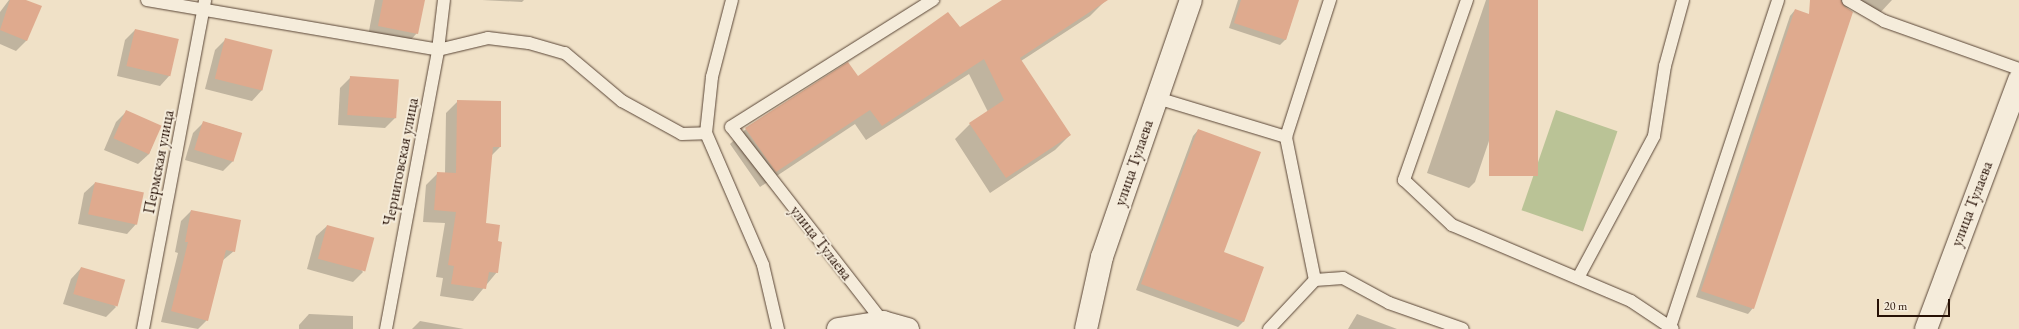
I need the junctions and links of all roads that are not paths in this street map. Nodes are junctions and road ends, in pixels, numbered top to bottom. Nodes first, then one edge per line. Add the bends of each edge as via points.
1 (147, 0) edge
2 (444, 0) edge
3 (732, 0) edge
4 (933, 0) edge
5 (1191, 0) edge
6 (1330, 0) edge
7 (1466, 0) edge
8 (1683, 0) edge
9 (1778, 0) edge
10 (1848, 0) edge
11 (204, 5) edge
12 (438, 50) junction
13 (2019, 69) edge
14 (2019, 80) edge
15 (1157, 98) junction
16 (706, 133) junction
17 (1286, 137) junction
18 (1578, 278) junction
19 (1315, 280) junction
20 (883, 322) junction
21 (1672, 328) edge
22 (143, 329) edge
23 (386, 329) edge
24 (778, 329) edge
25 (838, 329) edge
26 (908, 329) edge
27 (1086, 329) edge
28 (1269, 329) edge
29 (1463, 329) edge
30 (1926, 329) edge

1 - 11 lane
2 - 12 lane, Черниговская улица
3 - 16 lane via 712,77
4 - 20 lane, улица Тулаева via 731,127
5 - 15 street, улица Тулаева
6 - 17 lane
7 - 18 lane via 1404,180 1452,225
8 - 18 lane via 1665,66 1654,136
9 - 21 lane
10 - 13 lane via 1884,21
11 - 12 lane
11 - 22 lane, Пермская улица
12 - 16 lane via 488,38 530,43 565,53 622,101 682,134
12 - 23 lane, Черниговская улица
14 - 30 street, улица Тулаева
15 - 17 lane
15 - 27 street, улица Тулаева via 1102,257
16 - 24 lane via 763,265
17 - 19 lane
18 - 21 lane via 1631,301
19 - 28 lane
19 - 29 lane via 1343,278 1389,304
20 - 25 street
20 - 26 street

